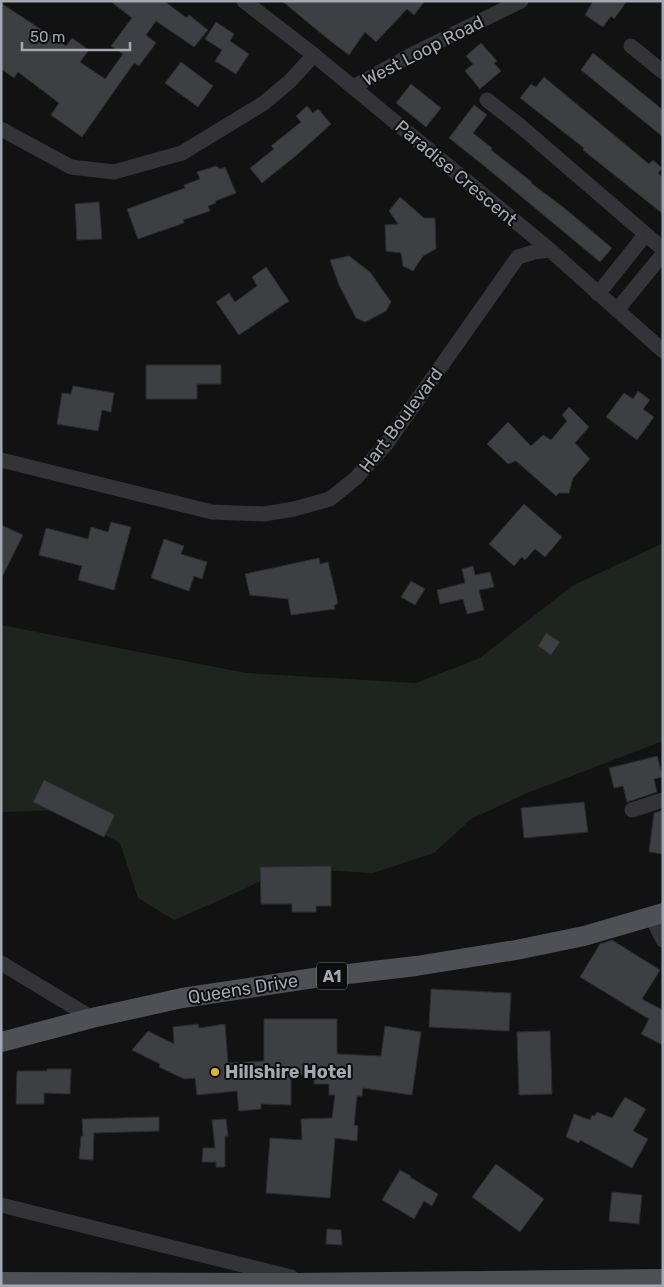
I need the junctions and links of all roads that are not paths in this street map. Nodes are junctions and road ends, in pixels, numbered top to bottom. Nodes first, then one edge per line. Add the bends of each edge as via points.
1 (244, 1) edge
2 (521, 1) edge
3 (631, 46) dead end
4 (314, 55) junction
5 (663, 72) edge
6 (352, 87) junction
7 (487, 100) dead end
8 (1, 129) edge
9 (645, 235) junction
10 (663, 249) edge
11 (550, 250) junction
12 (663, 254) edge
13 (598, 294) junction
14 (616, 310) junction
15 (663, 351) edge
16 (1, 460) edge
17 (663, 800) edge
18 (632, 810) dead end
19 (657, 914) edge
20 (663, 940) edge
21 (1, 963) edge
22 (92, 1018) junction
23 (1, 1042) edge
24 (1, 1205) edge
25 (663, 1279) edge
26 (1, 1282) edge
27 (309, 1282) junction

1 - 4 street, Paradise Crescent
2 - 6 street, West Loop Road
3 - 5 street
4 - 6 street, Paradise Crescent
4 - 8 street via 264,103 182,153 114,172 71,167
6 - 11 street, Paradise Crescent
7 - 9 street
9 - 10 street
9 - 13 street
11 - 13 street, Paradise Crescent
11 - 16 street, Hart Boulevard via 518,257 387,443 356,478 330,499 264,514 212,512
12 - 14 street
13 - 14 street, Paradise Crescent
14 - 15 street, Paradise Crescent
17 - 18 street
19 - 20 street
19 - 22 main road, Queens Drive / A1 via 584,936 516,950 182,998
21 - 22 street
22 - 23 main road, Queens Drive / A1
24 - 27 street
25 - 27 main road
26 - 27 main road

